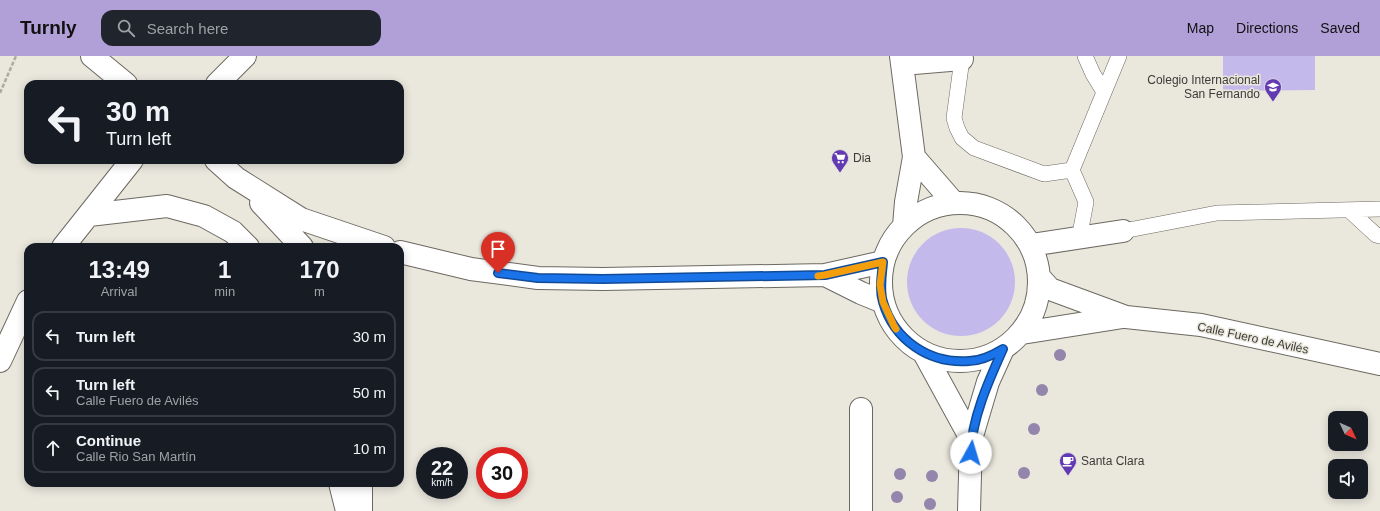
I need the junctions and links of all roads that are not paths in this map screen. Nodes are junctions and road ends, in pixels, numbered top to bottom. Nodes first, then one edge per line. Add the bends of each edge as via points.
1 (92, 56) edge
2 (245, 56) edge
3 (1085, 56) edge
4 (1119, 56) edge
5 (963, 58) edge
6 (901, 60) edge
7 (121, 80) edge
8 (222, 80) edge
9 (1104, 92) junction
10 (914, 157) junction
11 (129, 164) edge
12 (220, 164) edge
13 (1072, 170) junction
14 (236, 178) junction
15 (954, 203) junction
16 (1380, 209) edge
17 (1349, 210) junction
18 (89, 214) junction
19 (904, 226) junction
20 (1123, 231) joint
21 (1380, 236) edge
22 (1079, 239) junction
23 (66, 243) edge
24 (244, 243) edge
25 (298, 243) edge
26 (372, 243) edge
27 (1031, 245) junction
28 (404, 253) edge
29 (883, 262) junction
30 (825, 275) junction
31 (1040, 278) junction
32 (883, 302) junction
33 (24, 310) edge
34 (1126, 316) junction
35 (1022, 333) junction
36 (1003, 349) junction
37 (924, 353) junction
38 (0, 361) edge
39 (1380, 364) edge
40 (861, 409) dead end
41 (971, 439) junction
42 (341, 487) edge
43 (361, 487) edge
44 (347, 511) edge
45 (361, 511) edge
46 (861, 511) edge
47 (970, 511) edge

1 - 7 street
2 - 8 street
3 - 9 lane
4 - 9 lane
5 - 6 street
5 - 13 lane via 954,118 962,138 974,148 1044,174
6 - 10 street
9 - 13 lane
10 - 15 street
10 - 19 street
11 - 18 street
12 - 14 street
13 - 22 lane via 1086,202
14 - 25 street
14 - 26 street via 301,219
15 - 19 street via 927,210
15 - 27 street via 983,206 1003,215 1019,228
16 - 17 lane
17 - 20 lane via 1218,213
17 - 21 lane
18 - 23 street
18 - 24 street via 167,206 204,216 233,232
19 - 29 street via 891,243
20 - 22 street
22 - 27 street
27 - 31 street
28 - 30 street via 471,269 538,278
29 - 30 street
29 - 32 street via 880,285
30 - 32 street
31 - 34 street, Calle Fuero de Avilés via 1050,289
31 - 35 street via 1038,298 1030,321
32 - 37 street via 894,326 911,345
33 - 38 street
34 - 35 street, Calle Fuero de Avilés
34 - 39 street, Calle Fuero de Avilés via 1201,325
35 - 36 street
36 - 37 street via 991,356 969,361 944,360
36 - 41 street via 988,382
37 - 41 street
40 - 46 street
41 - 47 street
42 - 44 street
43 - 45 street

